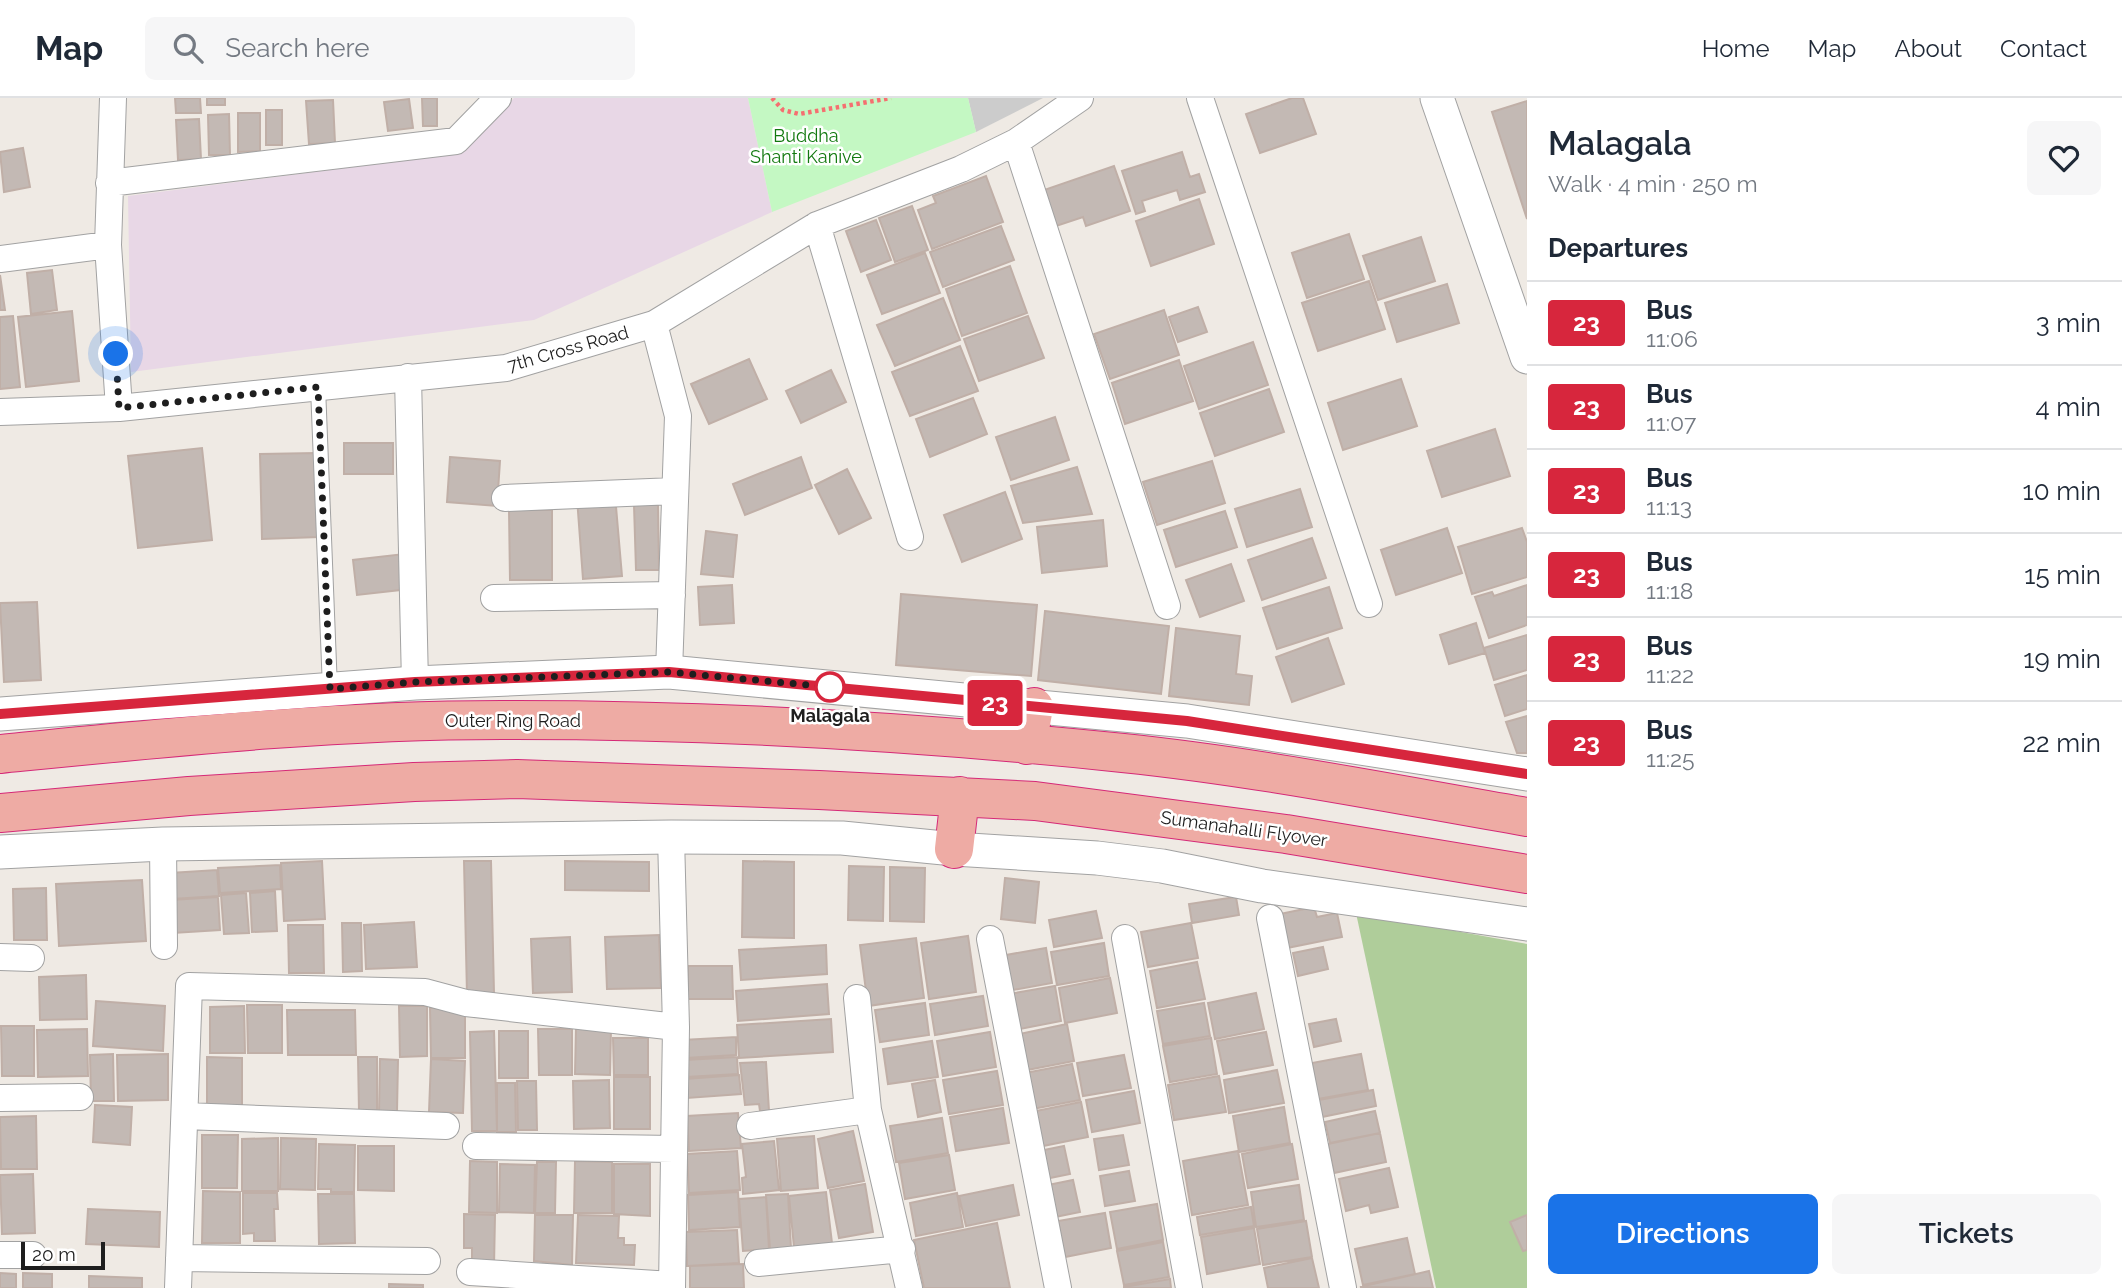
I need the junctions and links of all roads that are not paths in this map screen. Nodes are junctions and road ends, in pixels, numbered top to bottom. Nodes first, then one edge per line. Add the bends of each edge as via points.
1 (113, 98) edge
2 (498, 98) edge
3 (1080, 98) edge
4 (1200, 98) edge
5 (1437, 98) edge
6 (1016, 142) junction
7 (109, 184) junction
8 (817, 225) junction
9 (108, 245) junction
10 (0, 259) edge
11 (654, 324) junction
12 (1527, 357) edge
13 (408, 377) junction
14 (318, 387) junction
15 (119, 408) junction
16 (0, 412) edge
17 (675, 491) junction
18 (505, 498) dead end
19 (910, 537) dead end
20 (672, 594) junction
21 (494, 598) dead end
22 (1369, 604) dead end
23 (1167, 606) dead end
24 (669, 672) junction
25 (415, 682) junction
26 (330, 689) junction
27 (1034, 707) junction
28 (0, 714) edge
29 (1027, 745) junction
30 (0, 754) edge
31 (1527, 774) edge
32 (960, 796) junction
33 (0, 813) edge
34 (1527, 817) edge
35 (671, 837) junction
36 (163, 844) junction
37 (954, 849) junction
38 (0, 852) edge
39 (1527, 874) edge
40 (1270, 918) dead end
41 (1527, 924) edge
42 (1125, 938) dead end
43 (990, 939) dead end
44 (164, 946) dead end
45 (0, 957) edge
46 (31, 958) dead end
47 (857, 998) dead end
48 (676, 1027) junction
49 (80, 1097) dead end
50 (0, 1098) edge
51 (868, 1110) junction
52 (184, 1116) junction
53 (446, 1126) dead end
54 (750, 1126) dead end
55 (476, 1146) dead end
56 (674, 1149) junction
57 (902, 1250) junction
58 (0, 1255) edge
59 (33, 1255) dead end
60 (179, 1258) junction
61 (427, 1261) dead end
62 (758, 1263) dead end
63 (470, 1272) dead end
64 (672, 1287) edge
65 (178, 1288) edge
66 (909, 1288) edge
67 (1058, 1288) edge
68 (1189, 1288) edge
69 (1343, 1288) edge

1 - 7 street
2 - 7 street via 456,141
3 - 6 street, 7th Cross Road
4 - 22 street
5 - 12 street
6 - 8 street, 7th Cross Road via 961,169
6 - 23 street
7 - 9 street
8 - 11 street, 7th Cross Road
8 - 19 street
9 - 10 street
9 - 15 street
11 - 13 street, 7th Cross Road via 506,368
11 - 17 street via 678,416
13 - 14 street, 7th Cross Road
13 - 25 street
14 - 15 street, 7th Cross Road
14 - 26 lane
15 - 16 street, 7th Cross Road
17 - 18 street
17 - 20 street
20 - 21 street
20 - 24 street
24 - 25 street
24 - 27 street
25 - 26 street
26 - 28 street
27 - 29 highway
27 - 31 street via 1187,721
29 - 30 highway, Outer Ring Road via 730,723 512,720 177,736
29 - 34 highway via 1289,775
32 - 33 highway via 517,779 189,796
32 - 37 highway
32 - 39 highway, Sumanahalli Flyover via 1035,800 1286,834
35 - 36 street
35 - 37 street via 842,838
35 - 48 street
36 - 38 street
36 - 44 street
37 - 41 street via 1162,866 1262,886
40 - 69 street
42 - 68 street
43 - 67 street
45 - 46 street
47 - 51 street
48 - 52 street via 466,1003 425,992 189,986
48 - 56 street
49 - 50 street
51 - 54 street
51 - 57 street
52 - 53 street
52 - 60 street
55 - 56 street
56 - 64 street
57 - 62 street
57 - 66 street
58 - 59 street
60 - 61 street
60 - 65 street
63 - 64 street

